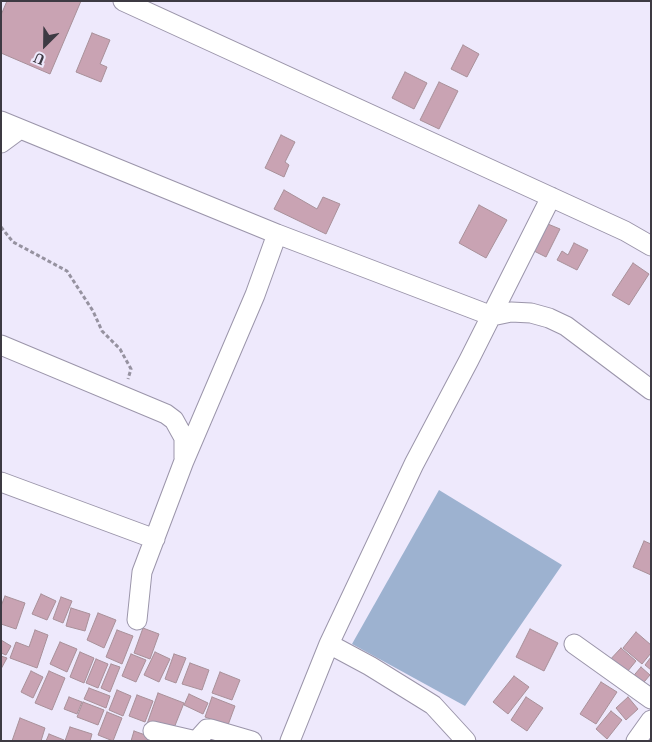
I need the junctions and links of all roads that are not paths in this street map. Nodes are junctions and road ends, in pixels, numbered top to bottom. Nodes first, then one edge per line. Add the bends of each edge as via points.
1 (123, 1) edge
2 (1, 121) edge
3 (20, 129) junction
4 (1, 143) edge
5 (551, 197) junction
6 (277, 234) junction
7 (651, 246) edge
8 (492, 316) junction
9 (1, 345) edge
10 (651, 390) edge
11 (184, 461) junction
12 (1, 482) edge
13 (155, 539) junction
14 (136, 620) dead end
15 (329, 644) junction
16 (574, 644) dead end
17 (651, 698) edge
18 (651, 720) edge
19 (153, 731) dead end
20 (252, 741) edge
21 (290, 741) edge
22 (466, 741) edge
23 (636, 741) edge

1 - 5 street
2 - 3 street
3 - 4 street
3 - 6 street
5 - 7 street
5 - 8 street
6 - 8 street
6 - 11 street via 255,295
8 - 10 street via 511,312 549,318 566,326
8 - 15 street via 414,464
9 - 11 street via 166,414 174,420 184,438
11 - 13 street
12 - 13 street
13 - 14 street via 140,577
15 - 21 street
15 - 22 street via 433,706
16 - 17 street
18 - 23 street
19 - 20 street via 192,740 209,729

